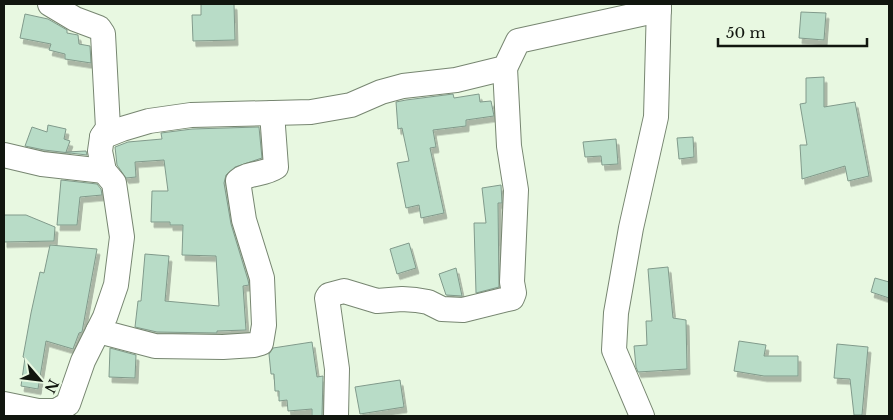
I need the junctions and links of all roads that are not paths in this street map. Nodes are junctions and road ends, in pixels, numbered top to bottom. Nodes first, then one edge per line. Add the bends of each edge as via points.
1 (50, 4) edge
2 (659, 7) edge
3 (505, 68) junction
4 (272, 113) junction
5 (102, 137) junction
6 (4, 155) edge
7 (104, 171) junction
8 (98, 331) junction
9 (4, 404) edge
10 (336, 416) edge
11 (642, 416) edge

1 - 5 street via 99,28 104,34 108,128
2 - 3 street via 518,40
2 - 11 street via 656,117 628,247 616,314 614,350
3 - 4 street via 456,80 403,86 351,105 311,112
3 - 10 street via 509,146 516,190 512,298 463,310 442,309 416,300 376,301 344,292 329,295 337,369
4 - 5 street via 191,115 149,121
4 - 8 street via 276,167 244,176 238,181 244,220 262,278 264,325 261,343 223,347 155,346
5 - 7 street via 100,151
6 - 7 street via 42,164
7 - 8 street via 114,183 122,237 116,285
8 - 9 street via 82,361 68,404 56,411

